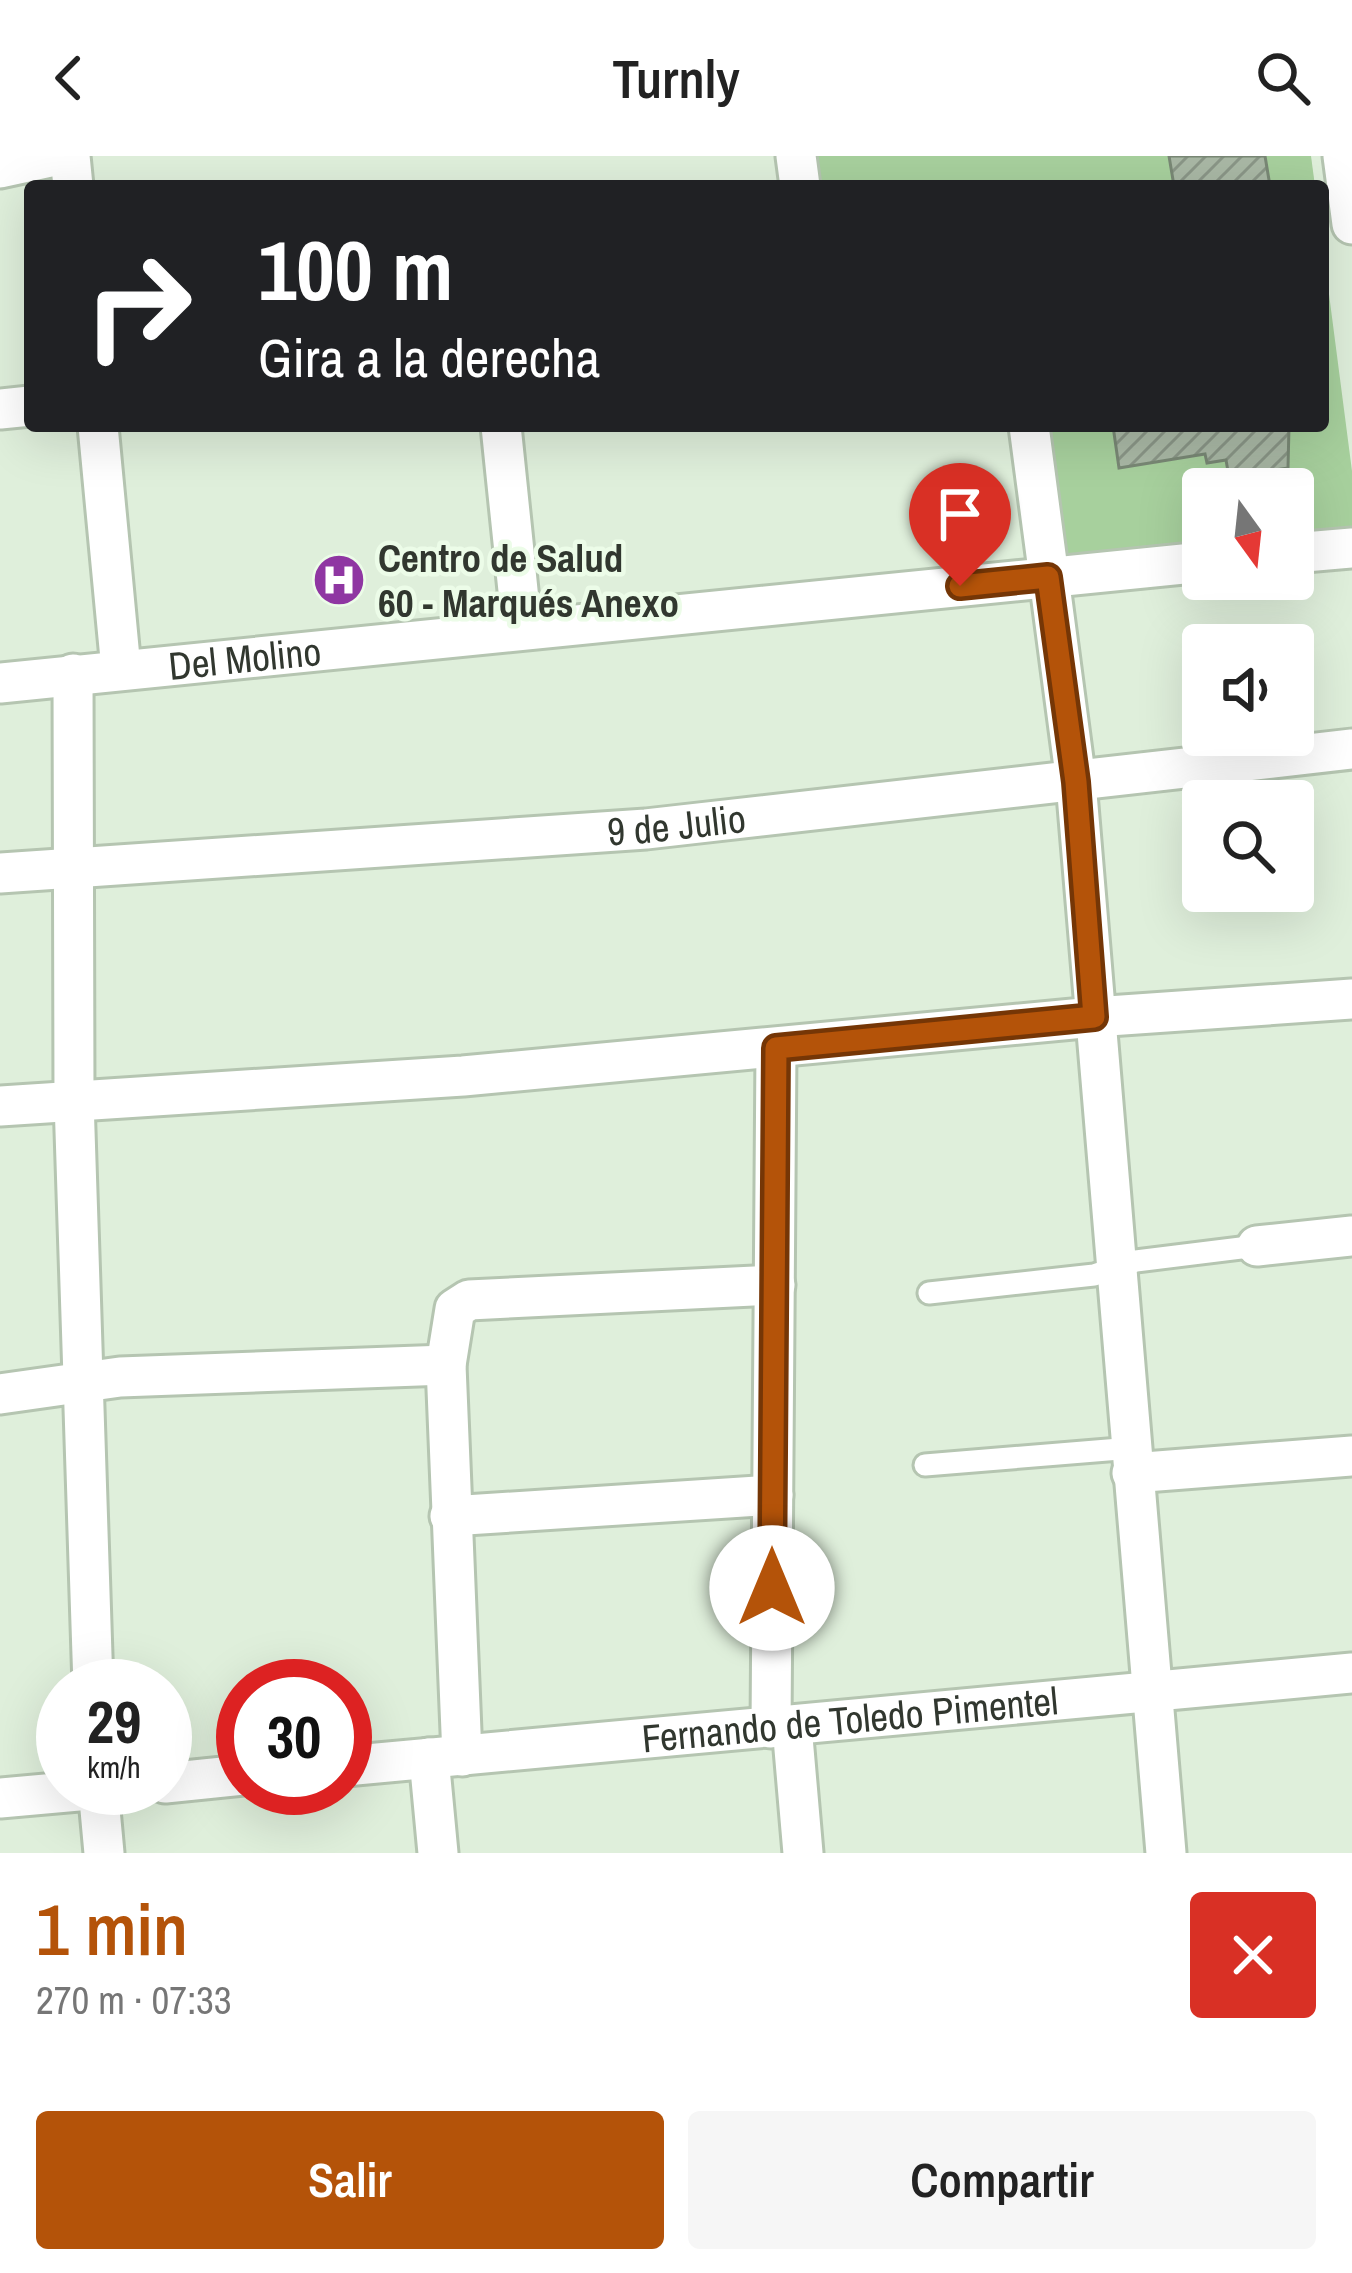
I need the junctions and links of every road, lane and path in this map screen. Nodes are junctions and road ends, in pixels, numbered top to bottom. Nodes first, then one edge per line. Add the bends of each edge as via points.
1 (55, 156) edge
2 (1343, 156) edge
3 (0, 167) edge
4 (1352, 224) edge
5 (99, 432) edge
6 (502, 432) edge
7 (1030, 432) edge
8 (1352, 548) edge
9 (1314, 551) edge
10 (1182, 564) edge
11 (1048, 577) junction
12 (522, 629) junction
13 (121, 669) junction
14 (74, 674) junction
15 (0, 683) edge
16 (1352, 748) edge
17 (1076, 782) junction
18 (74, 871) junction
19 (0, 873) edge
20 (1352, 999) edge
21 (1094, 1017) junction
22 (776, 1048) junction
23 (74, 1100) junction
24 (0, 1106) edge
25 (1352, 1236) edge
26 (1257, 1246) joint
27 (1116, 1267) junction
28 (775, 1285) junction
29 (929, 1293) dead end
30 (446, 1365) junction
31 (80, 1380) junction
32 (0, 1394) edge
33 (1352, 1456) edge
34 (1132, 1460) junction
35 (925, 1465) dead end
36 (773, 1495) junction
37 (450, 1516) junction
38 (92, 1659) edge
39 (1352, 1672) edge
40 (1150, 1692) junction
41 (781, 1727) junction
42 (446, 1757) junction
43 (372, 1764) edge
44 (36, 1795) edge
45 (0, 1798) edge
46 (100, 1815) edge
47 (104, 1853) edge
48 (438, 1853) edge
49 (803, 1853) edge
50 (1166, 1853) edge

1 - 3 street
2 - 4 street
5 - 13 street
6 - 12 street
7 - 11 street
8 - 9 street
10 - 11 street, Del Molino
11 - 12 street, Del Molino
11 - 17 street
12 - 13 street, Del Molino
13 - 14 street, Del Molino
14 - 15 street, Del Molino
14 - 18 street
16 - 17 street, 9 de Julio
17 - 18 street, 9 de Julio via 646,829
17 - 21 street
18 - 19 street, 9 de Julio
18 - 23 street
20 - 21 street
21 - 22 street
21 - 27 street
22 - 23 street
22 - 28 street
23 - 24 street
23 - 31 street
25 - 26 street
26 - 27 lane
27 - 29 lane
27 - 34 street
28 - 30 street via 469,1300 455,1309
28 - 36 street
30 - 31 street
30 - 37 street
31 - 32 street
31 - 38 street
33 - 34 street
34 - 35 lane
34 - 40 street
36 - 37 street
36 - 41 street
37 - 42 street
39 - 40 street, Fernando de Toledo Pimentel
40 - 41 street, Fernando de Toledo Pimentel
40 - 50 street
41 - 42 street, Fernando de Toledo Pimentel
41 - 49 street
42 - 43 street, Fernando de Toledo Pimentel
42 - 48 street
44 - 45 street
46 - 47 street

